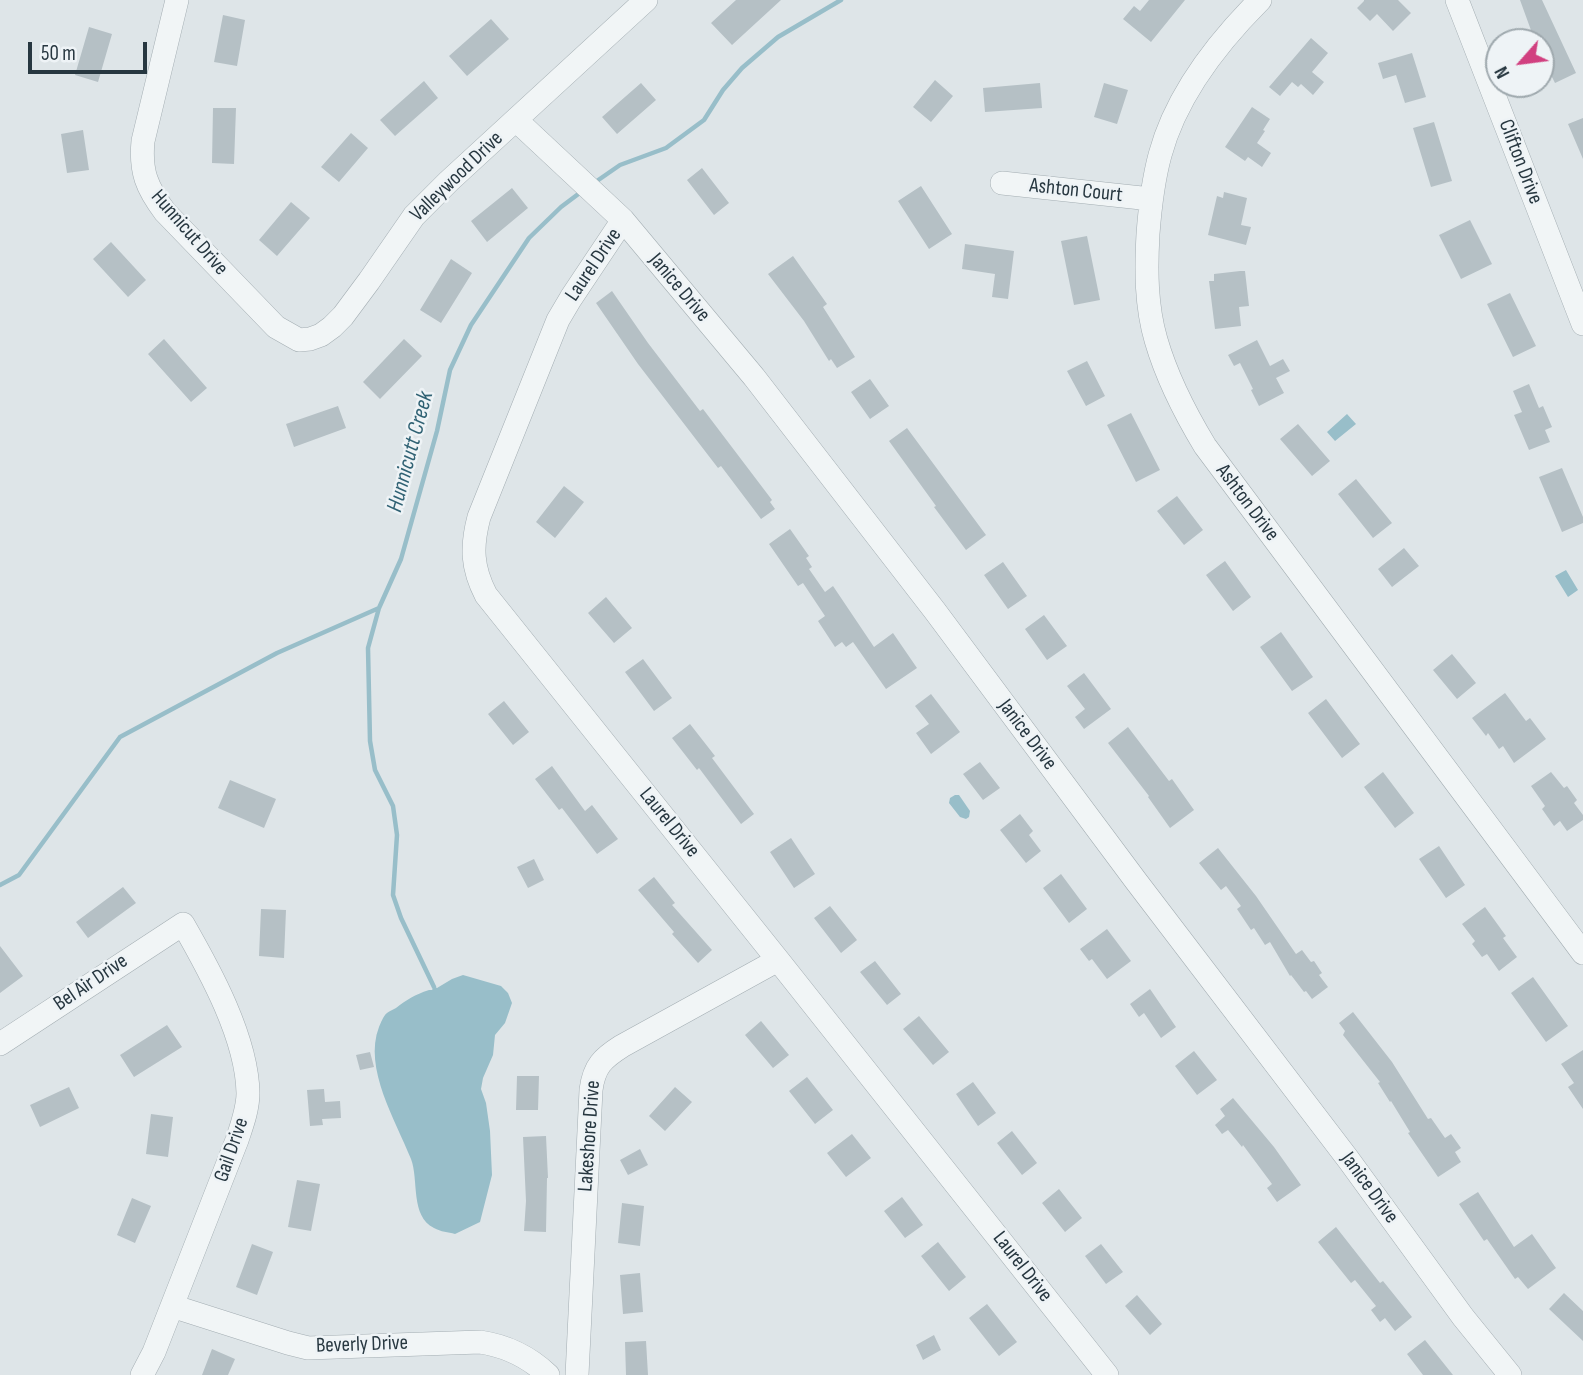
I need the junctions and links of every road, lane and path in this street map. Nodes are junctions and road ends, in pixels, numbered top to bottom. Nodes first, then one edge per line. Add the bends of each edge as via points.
1 (177, 0) edge
2 (646, 0) edge
3 (1260, 0) edge
4 (1457, 0) edge
5 (516, 120) junction
6 (1002, 183) dead end
7 (1151, 199) junction
8 (623, 220) junction
9 (1583, 324) edge
10 (276, 327) joint
11 (183, 924) joint
12 (1583, 953) edge
13 (778, 960) junction
14 (0, 1044) edge
15 (172, 1306) junction
16 (142, 1375) edge
17 (548, 1375) edge
18 (577, 1375) edge
19 (1107, 1375) edge
20 (1510, 1375) edge

1 - 10 street, Hunnicut Drive via 143,141 144,173 165,212
2 - 5 street, Valleywood Drive
3 - 7 street, Ashton Drive via 1218,46 1178,108 1160,153
4 - 9 street, Clifton Drive
5 - 8 street, Janice Drive
5 - 10 street, Valleywood Drive via 414,216 332,327 299,340
6 - 7 street, Ashton Court
7 - 12 street, Ashton Drive via 1146,267 1151,313 1164,366 1187,417 1226,476
8 - 13 street, Laurel Drive via 558,320 479,517 475,568 486,595
8 - 20 street, Janice Drive via 754,377 915,585
11 - 14 street, Bel Air Drive
11 - 15 street, Gail Drive via 210,970 239,1043 248,1095 237,1140
13 - 18 street, Lakeshore Drive via 622,1045 595,1070 590,1090
13 - 19 street, Laurel Drive
15 - 16 street, Gail Drive
15 - 17 street, Beverly Drive via 308,1348 497,1344 529,1359

